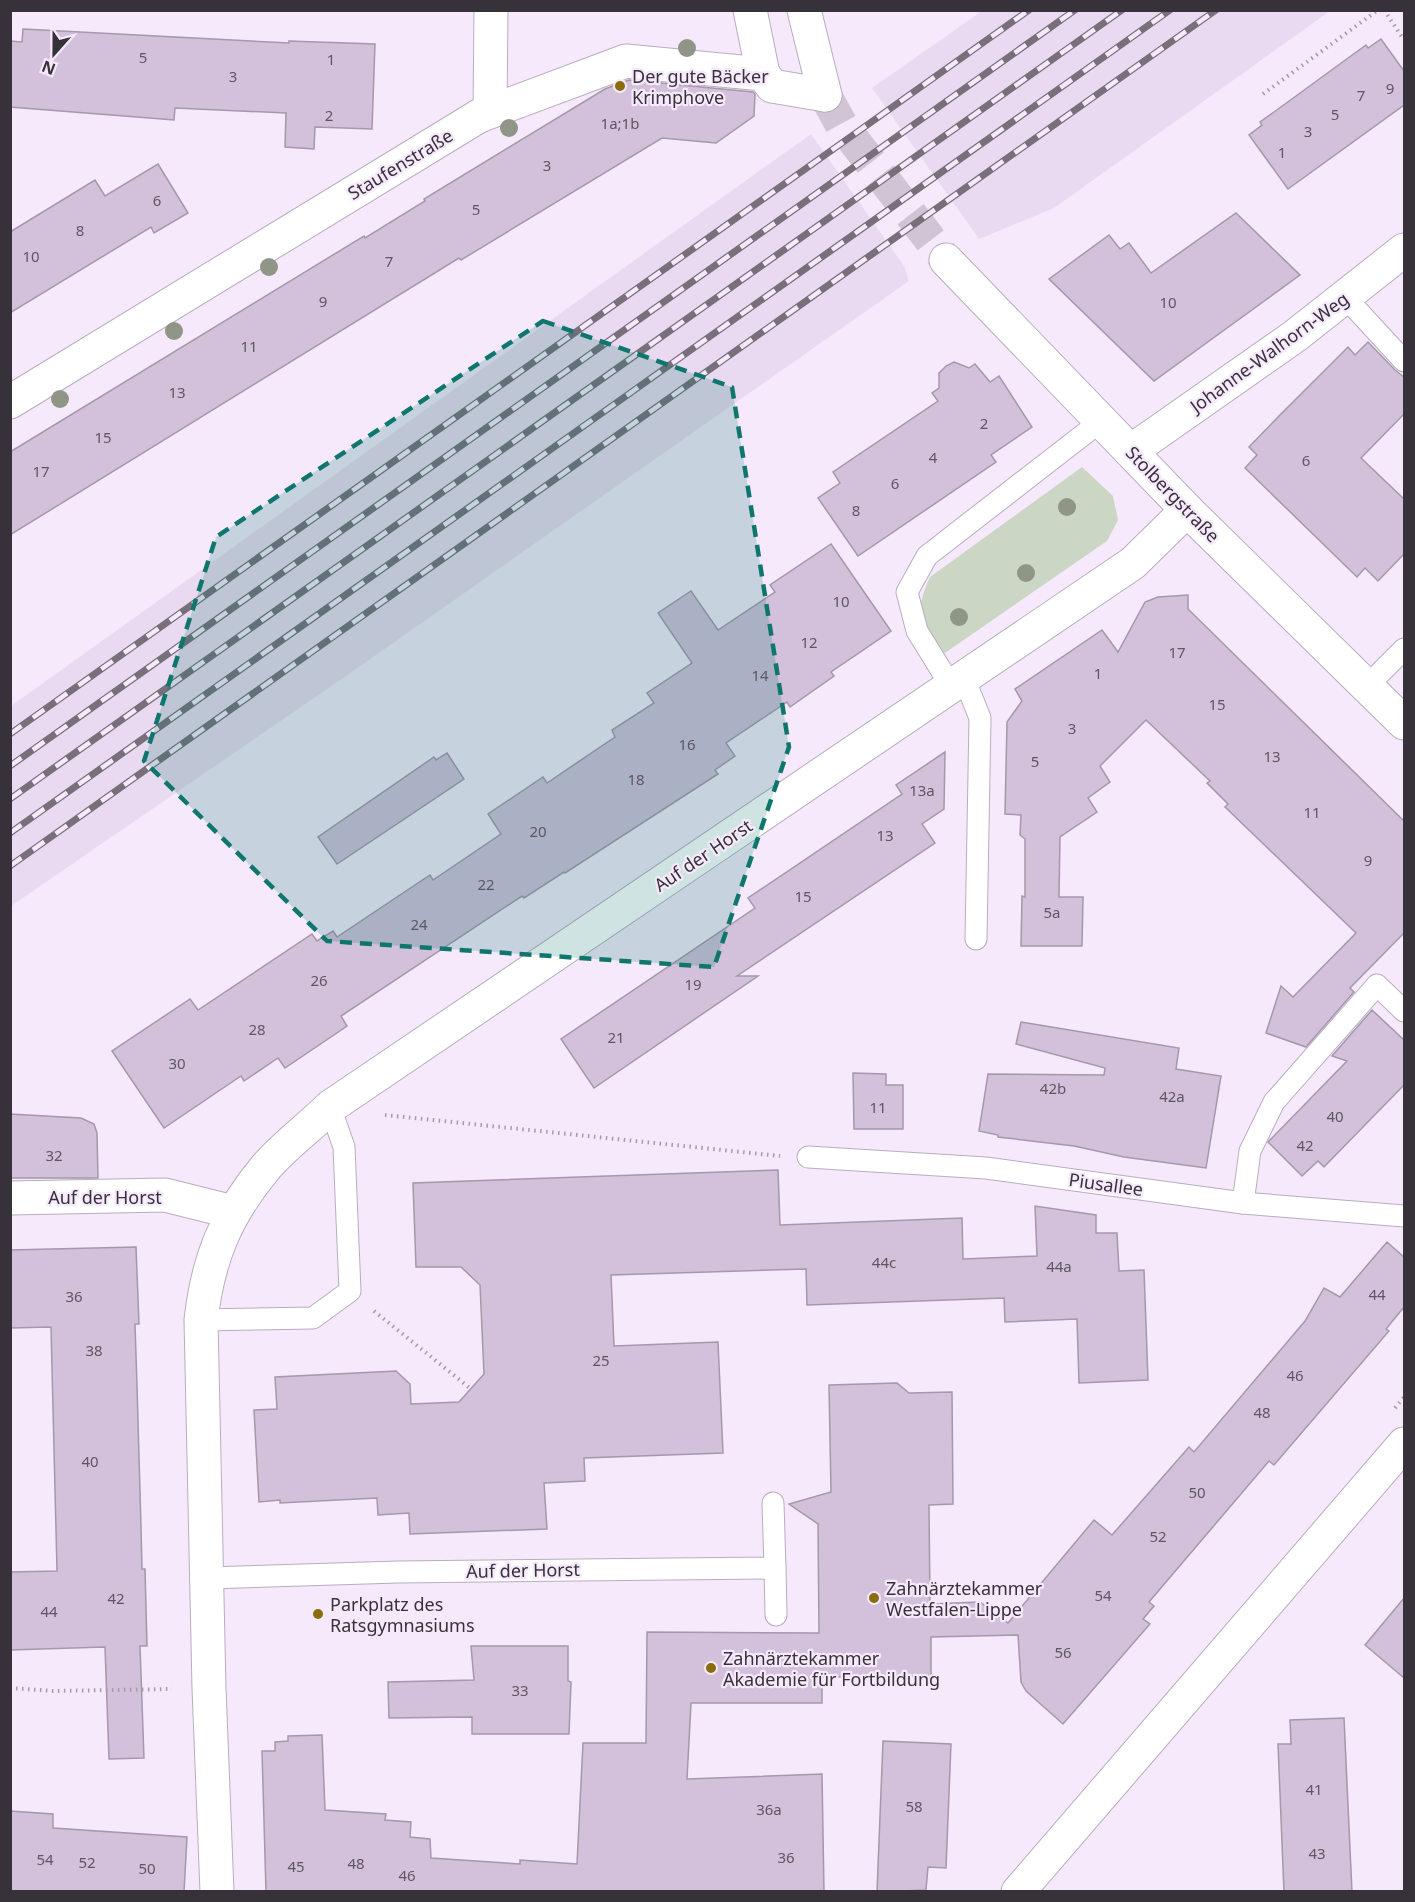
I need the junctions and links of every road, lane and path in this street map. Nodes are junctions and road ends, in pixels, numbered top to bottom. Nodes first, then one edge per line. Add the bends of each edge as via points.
1 (491, 10) edge
2 (750, 10) edge
3 (804, 10) edge
4 (1378, 10) edge
5 (1384, 10) edge
6 (1404, 40) edge
7 (763, 74) junction
8 (1263, 94) dead end
9 (485, 113) junction
10 (1404, 250) edge
11 (946, 260) tunnel mouth
12 (1345, 297) junction
13 (1404, 361) edge
14 (10, 402) edge
15 (1101, 421) junction
16 (1131, 451) junction
17 (1187, 510) junction
18 (1404, 649) edge
19 (957, 682) junction
20 (1367, 686) junction
21 (1404, 723) edge
22 (976, 939) dead end
23 (1404, 1011) edge
24 (330, 1107) junction
25 (808, 1157) joint
26 (10, 1198) edge
27 (1243, 1203) junction
28 (233, 1212) junction
29 (1404, 1216) edge
30 (201, 1320) junction
31 (390, 1324) dead end
32 (471, 1389) dead end
33 (1404, 1444) edge
34 (773, 1503) dead end
35 (775, 1568) junction
36 (206, 1578) junction
37 (776, 1615) dead end
38 (10, 1688) edge
39 (209, 1688) junction
40 (217, 1892) edge
41 (1018, 1892) edge

1 - 9 street
2 - 7 street
3 - 7 street, Staufenstraße via 825,95 772,86
4 - 8 path
5 - 6 path
7 - 9 street, Staufenstraße via 626,61
9 - 14 street, Staufenstraße
10 - 12 street, Johanne-Walhorn-Weg
11 - 15 street, Stolbergstraße
12 - 13 lane
12 - 16 street, Johanne-Walhorn-Weg
15 - 16 street, Stolbergstraße
15 - 19 lane via 927,556 907,592 917,631
16 - 17 street, Stolbergstraße
17 - 19 street, Auf der Horst via 1133,563
17 - 20 street, Stolbergstraße
18 - 20 lane
19 - 22 lane via 980,718
19 - 24 street, Auf der Horst
20 - 21 street, Stolbergstraße
23 - 27 lane via 1377,985 1274,1102 1250,1151
24 - 25 path via 420,1120
24 - 28 street, Auf der Horst via 267,1166
24 - 30 lane via 344,1148 350,1291 313,1318
25 - 27 lane, Piusallee via 986,1168
26 - 28 street, Auf der Horst via 165,1195
27 - 29 lane, Piusallee
28 - 30 street, Auf der Horst via 213,1257
30 - 36 street, Auf der Horst
31 - 32 path
33 - 41 street
34 - 35 lane
35 - 36 lane, Auf der Horst
35 - 37 lane
36 - 39 street, Auf der Horst
38 - 39 path
39 - 40 street, Auf der Horst

